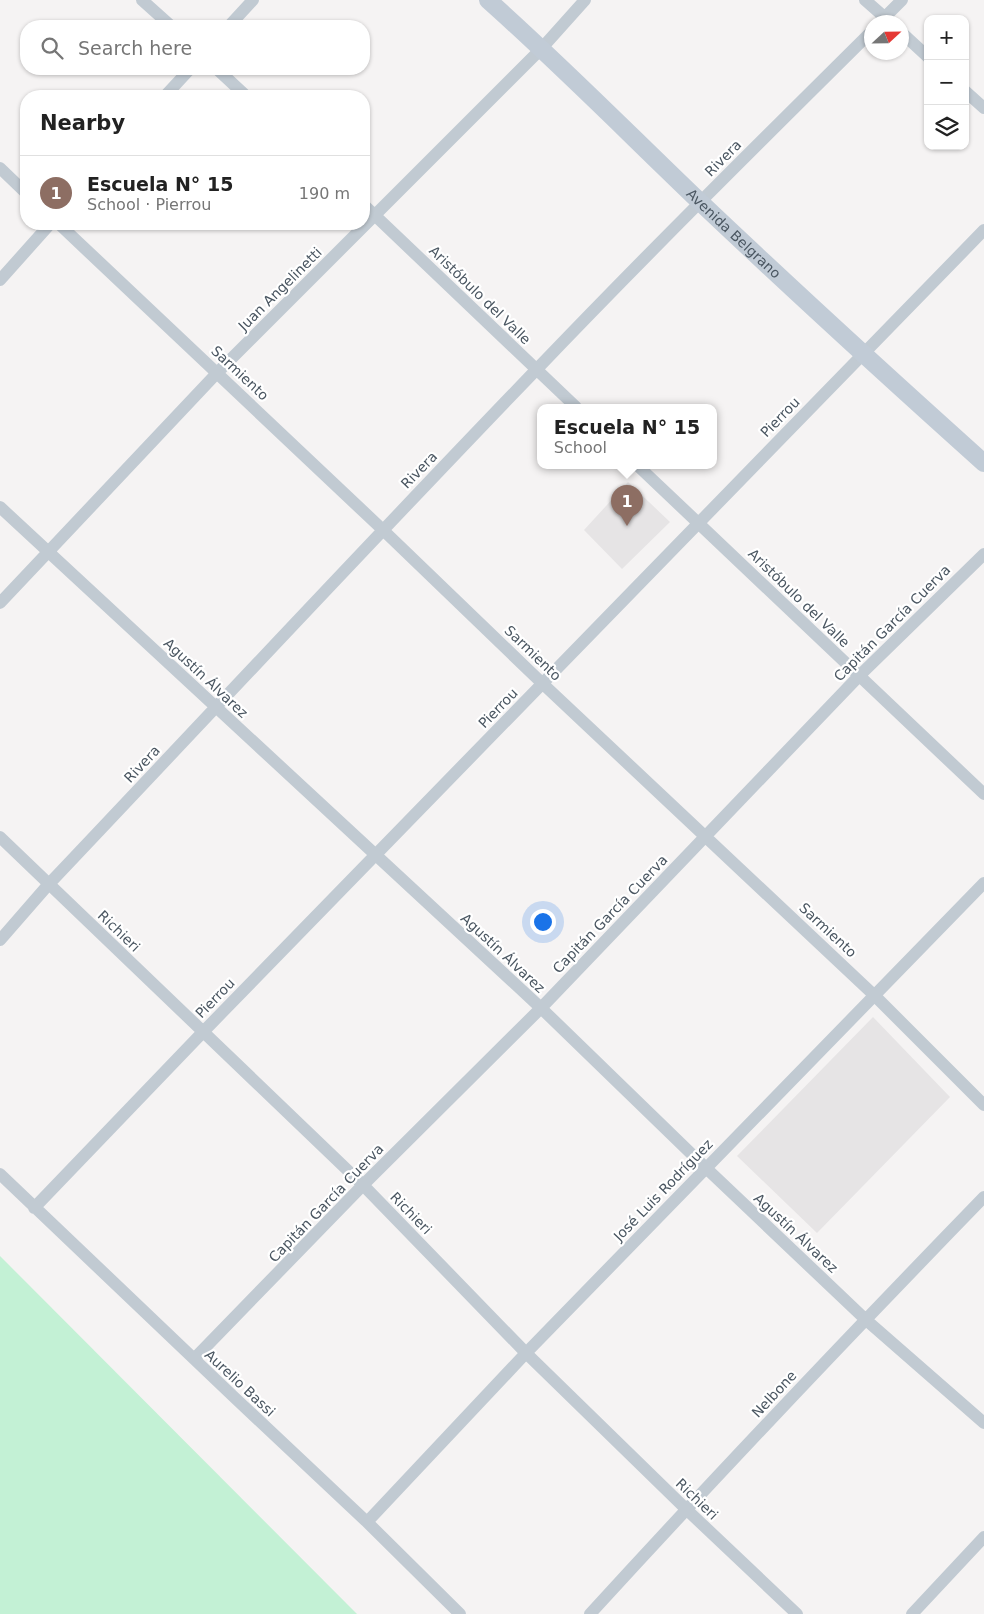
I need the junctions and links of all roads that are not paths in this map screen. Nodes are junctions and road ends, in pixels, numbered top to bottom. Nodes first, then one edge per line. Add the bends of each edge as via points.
1 (142, 0) edge
2 (253, 0) edge
3 (488, 0) edge
4 (585, 0) edge
5 (864, 0) edge
6 (902, 0) edge
7 (879, 15) edge
8 (890, 15) edge
9 (164, 20) edge
10 (235, 20) edge
11 (864, 39) edge
12 (909, 39) edge
13 (542, 48) junction
14 (924, 53) edge
15 (184, 75) edge
16 (223, 75) edge
17 (171, 90) edge
18 (240, 90) edge
19 (969, 95) edge
20 (984, 108) edge
21 (0, 168) edge
22 (20, 187) edge
23 (700, 202) junction
24 (370, 211) edge
25 (374, 215) junction
26 (370, 219) edge
27 (45, 230) edge
28 (65, 230) edge
29 (359, 230) edge
30 (984, 230) edge
31 (0, 280) edge
32 (863, 354) junction
33 (536, 369) junction
34 (218, 373) junction
35 (573, 404) edge
36 (984, 463) edge
37 (641, 469) edge
38 (0, 507) edge
39 (698, 523) junction
40 (383, 530) junction
41 (49, 551) junction
42 (984, 554) edge
43 (0, 603) edge
44 (860, 676) junction
45 (543, 684) junction
46 (216, 708) junction
47 (984, 794) edge
48 (706, 836) junction
49 (0, 837) edge
50 (377, 855) junction
51 (984, 883) edge
52 (48, 885) junction
53 (0, 940) edge
54 (875, 996) junction
55 (541, 1008) junction
56 (203, 1032) junction
57 (984, 1105) edge
58 (706, 1168) junction
59 (0, 1174) edge
60 (363, 1185) junction
61 (984, 1197) edge
62 (34, 1208) junction
63 (866, 1319) junction
64 (526, 1353) junction
65 (194, 1359) junction
66 (984, 1423) edge
67 (686, 1509) junction
68 (367, 1522) junction
69 (984, 1538) edge
70 (460, 1614) edge
71 (590, 1614) edge
72 (796, 1614) edge
73 (912, 1614) edge

1 - 9 street
2 - 10 street
3 - 13 main road, Avenida Belgrano
4 - 13 street, Juan Angelinetti
5 - 7 street
6 - 8 street
11 - 23 street, Rivera
12 - 14 street
13 - 23 main road, Avenida Belgrano
13 - 25 street, Juan Angelinetti
15 - 17 street
16 - 18 street
19 - 20 street
21 - 22 street
23 - 32 main road, Avenida Belgrano
23 - 33 street, Rivera
24 - 25 street, Aristóbulo del Valle
25 - 26 street, Juan Angelinetti
25 - 33 street, Aristóbulo del Valle
27 - 31 street
28 - 34 street, Sarmiento
29 - 34 street, Juan Angelinetti
30 - 32 street, Pierrou
32 - 36 main road, Avenida Belgrano
32 - 39 street, Pierrou
33 - 35 street, Aristóbulo del Valle
33 - 40 street, Rivera
34 - 40 street, Sarmiento
34 - 41 street, Juan Angelinetti
37 - 39 street, Aristóbulo del Valle
38 - 41 street, Agustín Álvarez
39 - 44 street, Aristóbulo del Valle
39 - 45 street, Pierrou
40 - 45 street, Sarmiento
40 - 46 street, Rivera
41 - 43 street, Juan Angelinetti
41 - 46 street, Agustín Álvarez
42 - 44 street, Capitán García Cuerva
44 - 47 street, Aristóbulo del Valle
44 - 48 street, Capitán García Cuerva
45 - 48 street, Sarmiento
45 - 50 street, Pierrou
46 - 50 street, Agustín Álvarez
46 - 52 street, Rivera
48 - 54 street, Sarmiento
48 - 55 street, Capitán García Cuerva
49 - 52 street, Richieri
50 - 55 street, Agustín Álvarez
50 - 56 street, Pierrou
51 - 54 street, José Luis Rodríguez
52 - 53 street, Rivera
52 - 56 street, Richieri
54 - 57 street, Sarmiento
54 - 58 street, José Luis Rodríguez
55 - 58 street, Agustín Álvarez
55 - 60 street, Capitán García Cuerva
56 - 60 street, Richieri
56 - 62 street, Pierrou
58 - 63 street, Agustín Álvarez
58 - 64 street, José Luis Rodríguez
59 - 62 street, Aurelio Bassi
60 - 64 street, Richieri
60 - 65 street, Capitán García Cuerva
61 - 63 street, Nelbone
62 - 65 street, Aurelio Bassi
63 - 66 street, Agustín Álvarez
63 - 67 street, Nelbone
64 - 67 street, Richieri
64 - 68 street, José Luis Rodríguez
65 - 68 street, Aurelio Bassi
67 - 71 street, Nelbone
67 - 72 street, Richieri
68 - 70 street, Aurelio Bassi
69 - 73 street

